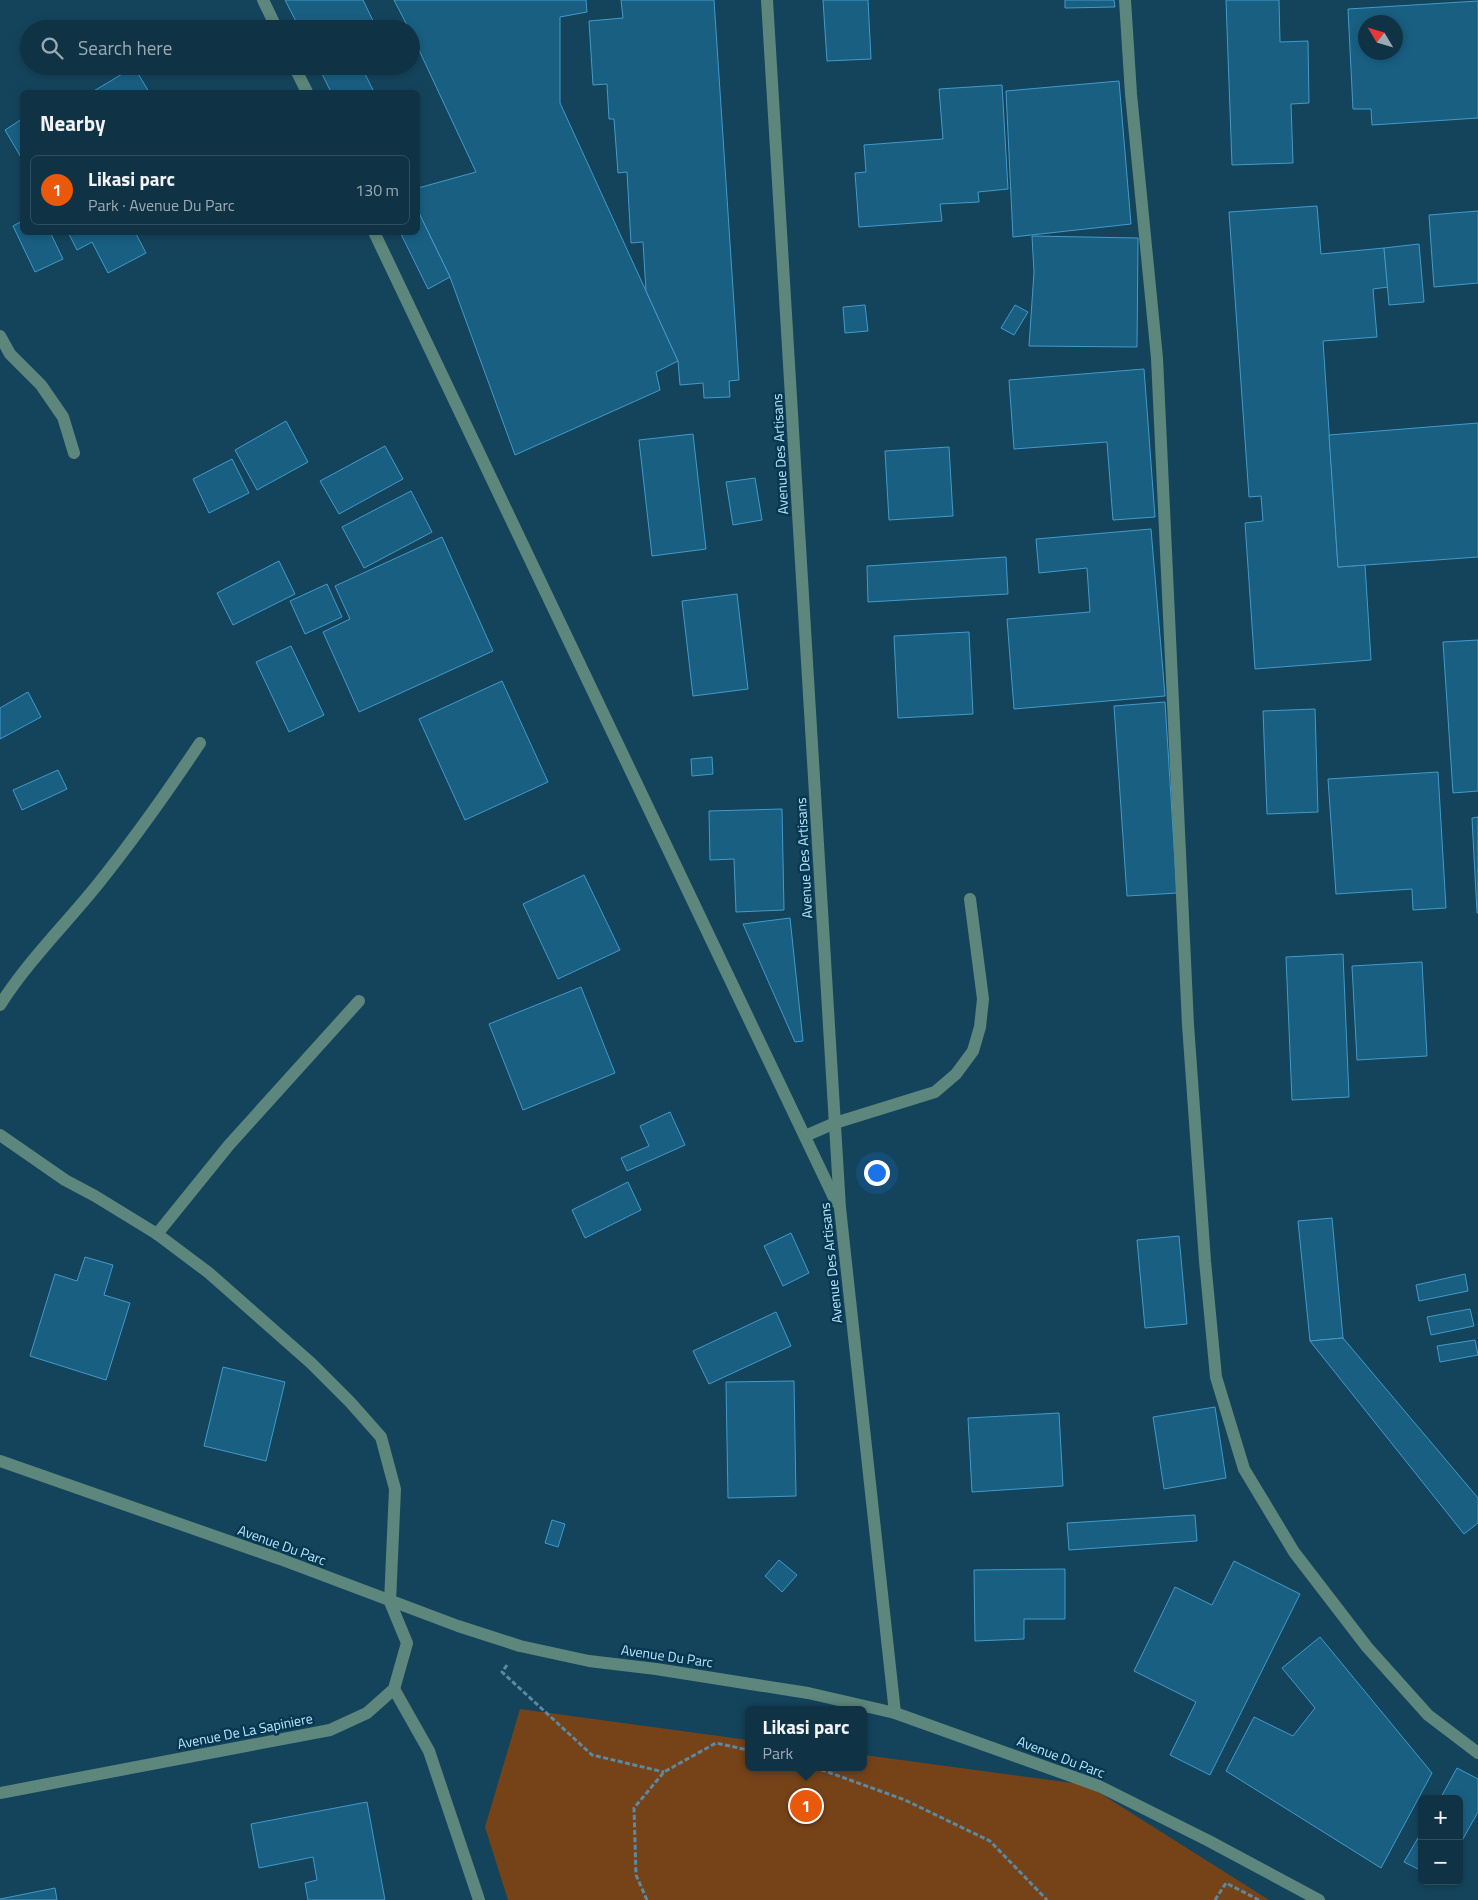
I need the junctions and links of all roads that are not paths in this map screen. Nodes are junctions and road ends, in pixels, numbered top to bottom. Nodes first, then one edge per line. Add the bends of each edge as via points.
1 (263, 0) edge
2 (767, 0) edge
3 (1125, 0) edge
4 (272, 20) edge
5 (298, 75) edge
6 (306, 90) edge
7 (375, 235) edge
8 (0, 336) edge
9 (74, 453) dead end
10 (200, 743) dead end
11 (970, 899) dead end
12 (359, 1001) dead end
13 (0, 1005) edge
14 (835, 1123) junction
15 (0, 1135) edge
16 (805, 1136) junction
17 (840, 1208) junction
18 (158, 1234) junction
19 (0, 1461) edge
20 (390, 1602) junction
21 (394, 1690) junction
22 (865, 1706) edge
23 (867, 1707) edge
24 (895, 1713) junction
25 (1478, 1753) edge
26 (0, 1793) edge
27 (479, 1900) edge
28 (1319, 1900) edge

1 - 4 street
2 - 14 street, Avenue Des Artisans
3 - 25 street via 1157,358 1188,1026 1216,1377 1244,1469 1294,1552 1367,1647 1428,1715
5 - 6 street
7 - 16 street
8 - 9 street via 10,354 41,385 63,417
10 - 13 street via 123,852 17,979
11 - 14 street via 983,999 973,1051 956,1074 935,1092
12 - 18 street via 229,1145
14 - 16 street
14 - 17 street, Avenue Des Artisans
15 - 18 street via 65,1180
16 - 17 street
17 - 24 street, Avenue Des Artisans
18 - 20 street via 209,1273 311,1363 381,1437 395,1489
19 - 20 street, Avenue Du Parc via 280,1559
20 - 21 street via 407,1643
20 - 22 street, Avenue Du Parc via 520,1646 589,1661 808,1693
21 - 26 street, Avenue De La Sapiniere via 367,1713 330,1730
21 - 27 street via 429,1751
23 - 24 street, Avenue Du Parc
24 - 28 street, Avenue Du Parc via 1099,1786

